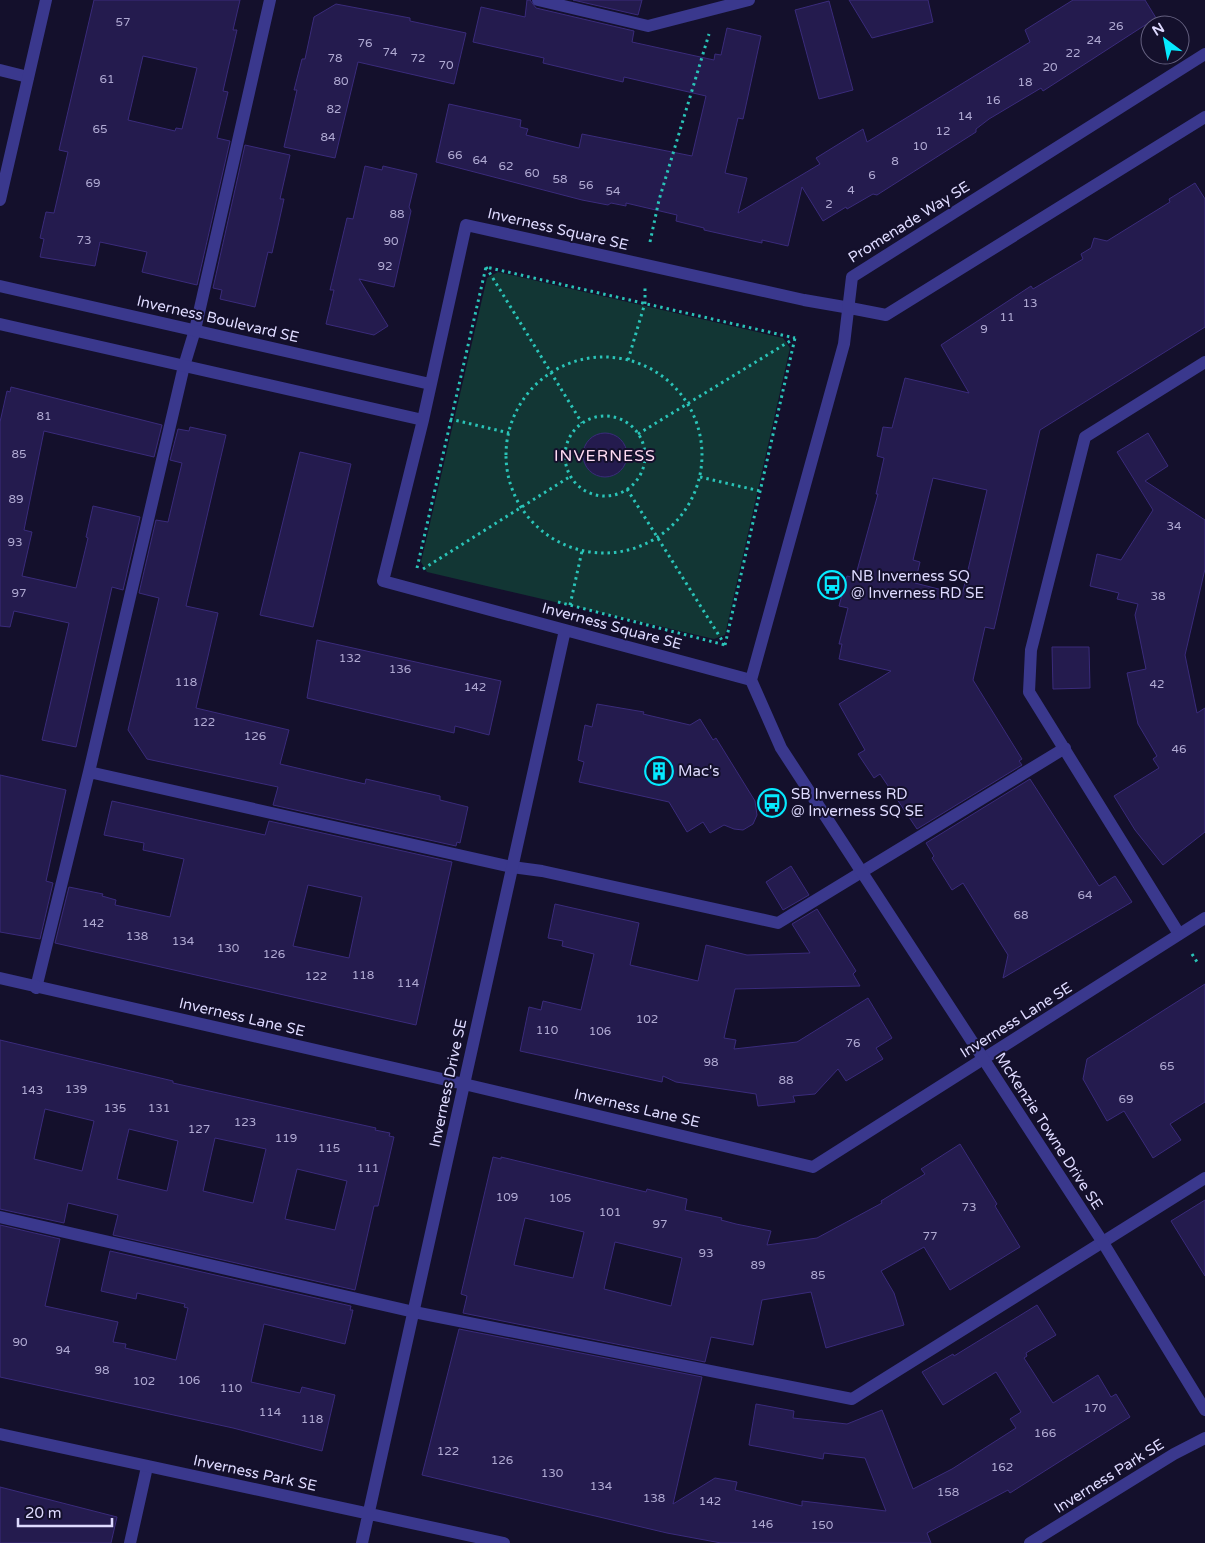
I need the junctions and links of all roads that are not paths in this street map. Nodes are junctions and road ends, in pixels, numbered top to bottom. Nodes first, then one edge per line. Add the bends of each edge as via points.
1 (46, 0) edge
2 (270, 0) edge
3 (538, 0) edge
4 (749, 0) edge
5 (1205, 54) edge
6 (0, 70) edge
7 (28, 76) junction
8 (1205, 117) edge
9 (0, 200) edge
10 (0, 286) edge
11 (850, 308) junction
12 (0, 324) edge
13 (195, 330) junction
14 (1205, 362) edge
15 (184, 366) junction
16 (430, 384) junction
17 (423, 420) junction
18 (565, 630) junction
19 (751, 680) junction
20 (1065, 748) junction
21 (89, 772) junction
22 (512, 867) junction
23 (862, 873) junction
24 (1205, 918) edge
25 (1180, 934) junction
26 (0, 978) edge
27 (36, 988) junction
28 (984, 1060) junction
29 (464, 1084) junction
30 (1205, 1178) edge
31 (0, 1217) edge
32 (1102, 1241) junction
33 (414, 1312) junction
34 (1205, 1410) edge
35 (0, 1434) edge
36 (1205, 1438) edge
37 (146, 1467) junction
38 (369, 1514) junction
39 (130, 1543) edge
40 (362, 1543) edge
41 (504, 1543) edge
42 (1030, 1543) edge

1 - 7 street
2 - 13 street
3 - 4 street via 648,26
5 - 11 street, Promenade Way SE via 852,277
6 - 7 street
7 - 9 street
8 - 11 street via 886,315
10 - 13 street, Inverness Boulevard SE
11 - 16 street, Inverness Square SE via 466,225
11 - 19 street via 844,344
12 - 15 street
13 - 15 street
13 - 16 street, Inverness Boulevard SE
14 - 20 street via 1085,438 1031,650 1029,692
15 - 17 street
15 - 21 street
16 - 17 street, Inverness Square SE
17 - 18 street, Inverness Square SE via 383,581
18 - 19 street, Inverness Square SE
18 - 22 street, Inverness Drive SE
19 - 23 street, McKenzie Towne Drive SE via 781,748
20 - 23 street
20 - 25 street
21 - 22 street
21 - 27 street
22 - 23 street via 778,923
22 - 29 street, Inverness Drive SE
23 - 28 street, McKenzie Towne Drive SE
24 - 25 street, Inverness Lane SE
25 - 28 street, Inverness Lane SE
26 - 27 street, Inverness Lane SE
27 - 29 street, Inverness Lane SE
28 - 29 street, Inverness Lane SE via 813,1167
28 - 32 street, McKenzie Towne Drive SE
29 - 33 street, Inverness Drive SE
30 - 32 street
31 - 33 street
32 - 33 street via 852,1398
32 - 34 street, McKenzie Towne Drive SE
33 - 38 street, Inverness Drive SE
35 - 37 street, Inverness Park SE
36 - 42 street, Inverness Park SE
37 - 38 street, Inverness Park SE
37 - 39 street
38 - 40 street, Inverness Drive SE
38 - 41 street, Inverness Park SE

